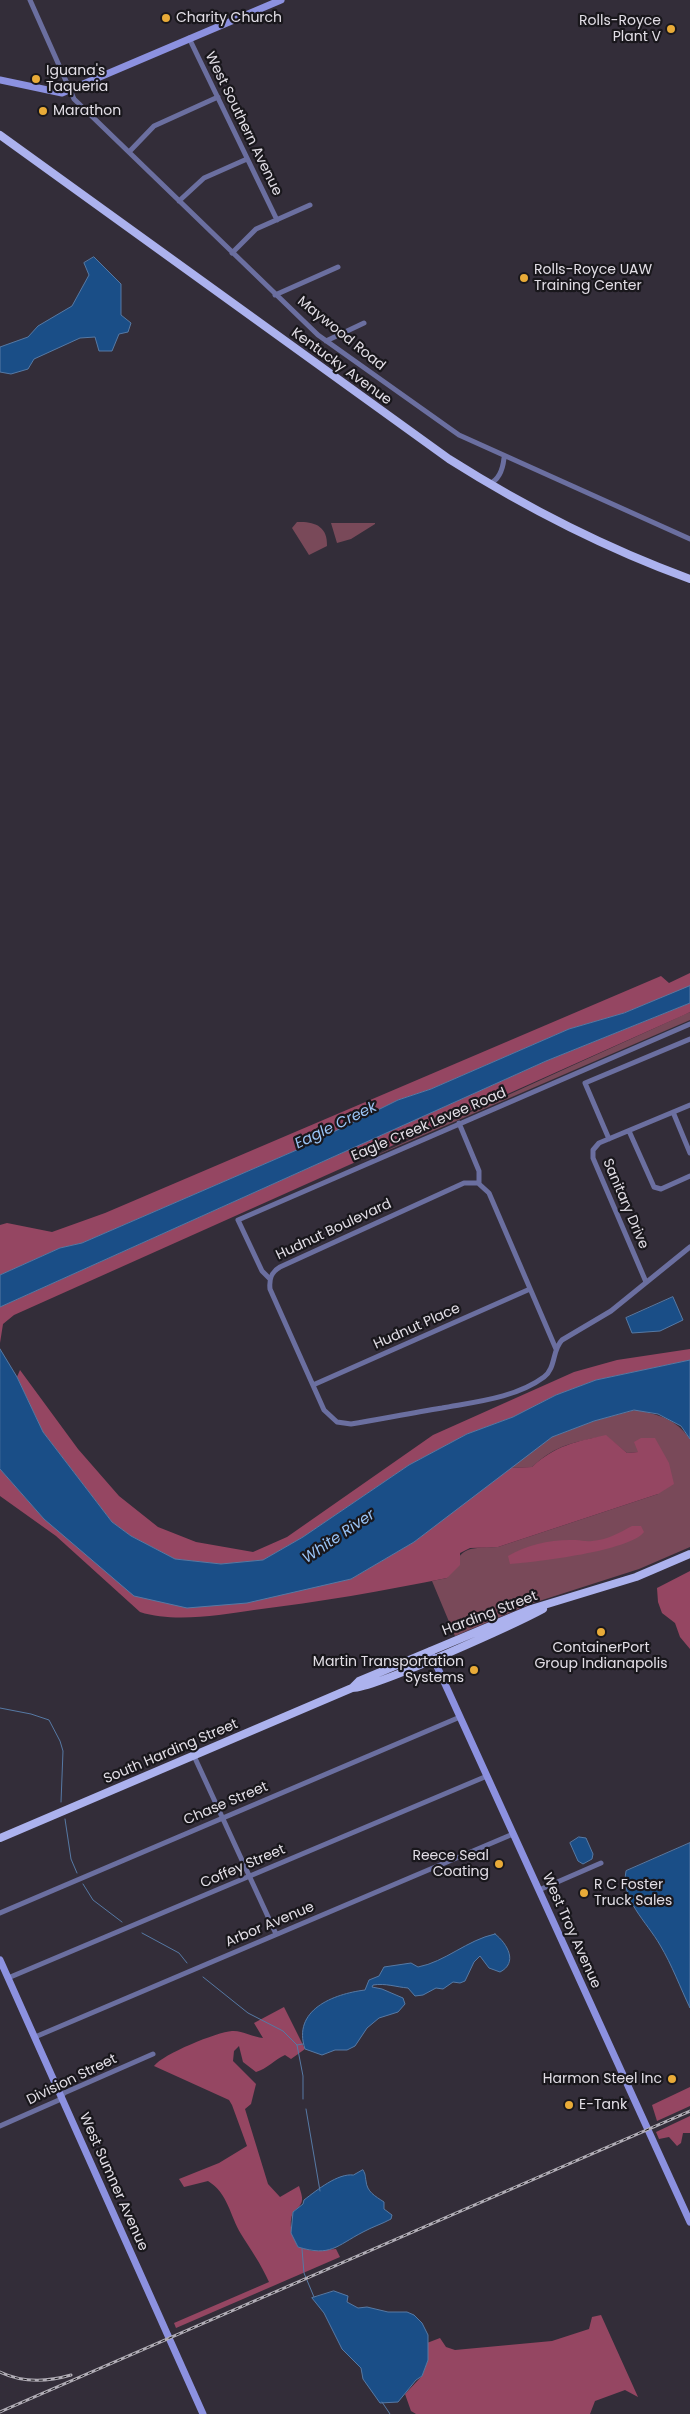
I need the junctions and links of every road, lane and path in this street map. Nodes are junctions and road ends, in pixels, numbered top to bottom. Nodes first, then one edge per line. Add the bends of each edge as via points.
1 (30, 0) edge
2 (281, 0) edge
3 (189, 38) junction
4 (0, 80) edge
5 (70, 89) junction
6 (218, 98) junction
7 (0, 136) edge
8 (129, 152) junction
9 (248, 159) junction
10 (179, 201) junction
11 (310, 205) dead end
12 (277, 220) junction
13 (232, 253) junction
14 (338, 267) dead end
15 (275, 295) junction
16 (364, 323) dead end
17 (326, 341) junction
18 (504, 458) junction
19 (488, 484) junction
20 (690, 539) edge
21 (690, 579) edge
22 (690, 1024) edge
23 (690, 1039) edge
24 (690, 1106) edge
25 (673, 1112) junction
26 (459, 1123) junction
27 (629, 1131) junction
28 (610, 1139) junction
29 (690, 1152) edge
30 (690, 1176) edge
31 (479, 1183) junction
32 (690, 1246) edge
33 (270, 1279) junction
34 (646, 1282) junction
35 (530, 1289) junction
36 (556, 1349) junction
37 (313, 1385) junction
38 (690, 1554) edge
39 (432, 1655) junction
40 (352, 1688) joint
41 (460, 1717) junction
42 (194, 1756) junction
43 (487, 1776) junction
44 (222, 1818) junction
45 (513, 1834) junction
46 (0, 1838) edge
47 (601, 1863) dead end
48 (249, 1876) junction
49 (539, 1890) junction
50 (0, 1913) edge
51 (276, 1934) junction
52 (0, 1960) edge
53 (8, 1978) junction
54 (34, 2037) junction
55 (153, 2054) dead end
56 (62, 2098) junction
57 (0, 2126) edge
58 (690, 2222) edge
59 (203, 2414) edge

1 - 5 street, Maywood Road
2 - 3 main road
3 - 5 main road
3 - 6 street, West Southern Avenue
4 - 5 main road via 62,92
5 - 8 street, Maywood Road via 74,99
6 - 8 street via 154,126
6 - 9 street, West Southern Avenue
7 - 19 main road, Kentucky Avenue via 404,429
8 - 10 street, Maywood Road
9 - 10 street via 204,178
9 - 12 street, West Southern Avenue
10 - 13 street, Maywood Road
11 - 12 street
12 - 13 street via 256,229
13 - 15 street, Maywood Road
14 - 15 street
15 - 17 street, Maywood Road
16 - 17 street
17 - 18 street, Maywood Road via 451,431
18 - 19 street via 498,477
18 - 20 street, Maywood Road
19 - 21 main road, Kentucky Avenue via 592,538
22 - 26 street, Eagle Creek Levee Road
23 - 28 street via 586,1083
24 - 25 street, Sanitary Drive
25 - 27 street, Sanitary Drive
25 - 29 street
26 - 31 street via 480,1171
26 - 33 street, Eagle Creek Levee Road via 238,1220 262,1271
27 - 28 street, Sanitary Drive
27 - 30 street via 654,1187 661,1189
28 - 34 street, Sanitary Drive via 595,1146 593,1158
31 - 33 street, Hudnut Boulevard via 464,1183 280,1266
31 - 35 street via 489,1193
32 - 34 street, Hudnut Boulevard
33 - 37 street, Hudnut Boulevard via 270,1289
34 - 36 street, Hudnut Boulevard via 611,1311 562,1340
35 - 36 street
35 - 37 street, Hudnut Place
36 - 37 street, Hudnut Boulevard via 545,1376 506,1395 351,1424 338,1422 328,1415
38 - 39 main road, Harding Street via 636,1577 531,1609
39 - 40 main road, Harding Street via 362,1688
39 - 41 main road, West Troy Avenue
40 - 42 main road, South Harding Street
41 - 43 main road, West Troy Avenue
41 - 44 street, Chase Street
42 - 44 street
42 - 46 main road, South Harding Street
43 - 45 main road, West Troy Avenue
43 - 48 street, Coffey Street
44 - 48 street
44 - 50 street, Chase Street
45 - 49 main road, West Troy Avenue
45 - 51 street, Arbor Avenue
47 - 49 street
48 - 51 street
48 - 53 street, Coffey Street
49 - 58 main road, West Troy Avenue
51 - 54 street, Arbor Avenue
52 - 53 main road, West Sumner Avenue
53 - 54 main road, West Sumner Avenue
54 - 56 main road, West Sumner Avenue
55 - 56 street, Division Street via 64,2093
56 - 57 street, Division Street
56 - 59 main road, West Sumner Avenue

